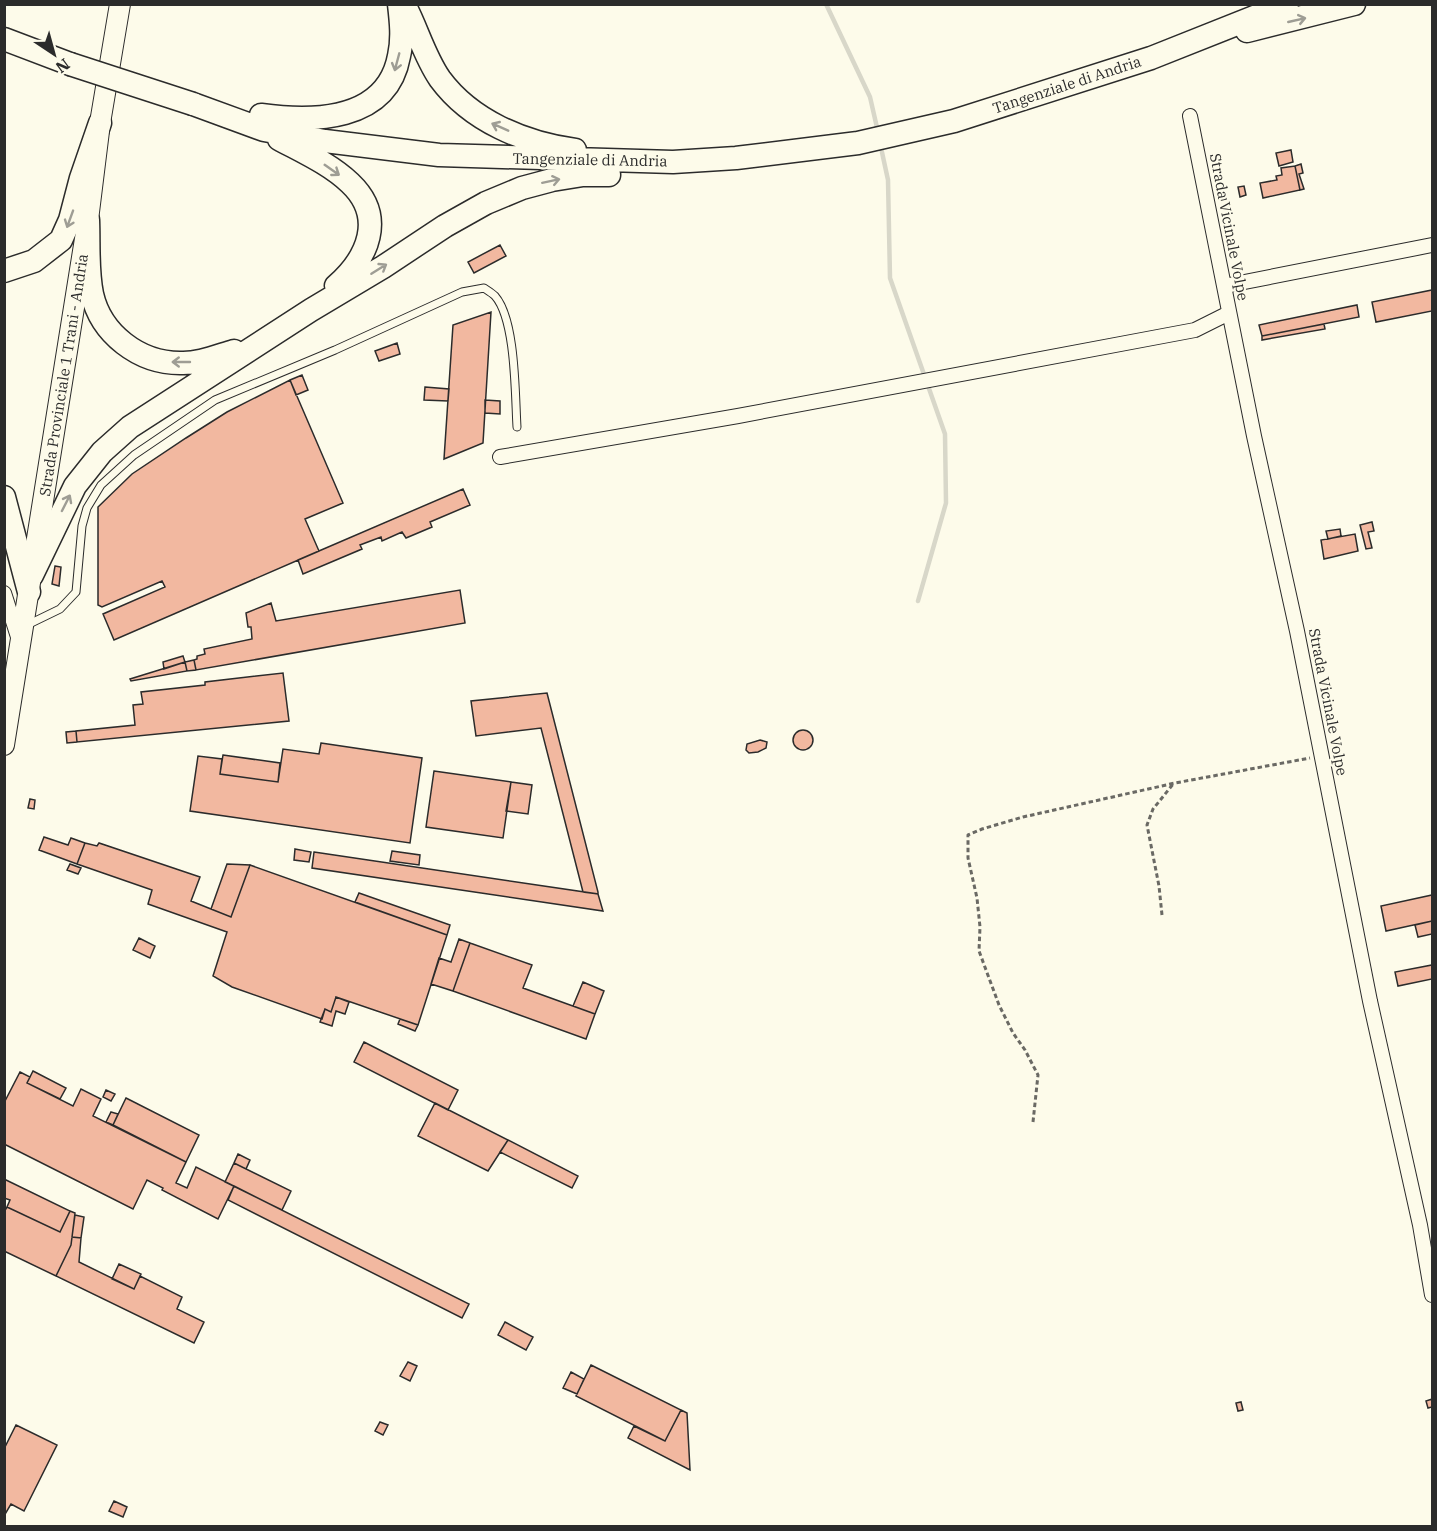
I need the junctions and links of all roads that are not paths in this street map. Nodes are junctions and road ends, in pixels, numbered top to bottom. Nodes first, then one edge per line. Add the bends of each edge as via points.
1 (120, 4) edge
2 (399, 4) edge
3 (404, 4) edge
4 (1287, 4) edge
5 (1354, 4) edge
6 (4, 29) edge
7 (15, 44) edge
8 (1178, 48) junction
9 (216, 112) junction
10 (1190, 116) dead end
11 (100, 123) junction
12 (264, 130) junction
13 (638, 161) junction
14 (673, 162) junction
15 (88, 220) junction
16 (1432, 245) edge
17 (4, 271) edge
18 (1224, 286) junction
19 (310, 310) junction
20 (1229, 313) junction
21 (258, 344) junction
22 (517, 427) dead end
23 (500, 457) dead end
24 (4, 497) edge
25 (30, 583) junction
26 (4, 593) edge
27 (24, 626) junction
28 (21, 648) junction
29 (4, 745) edge
30 (1432, 1295) edge

1 - 11 main road, Strada Provinciale 1 Trani - Andria
2 -> 9 main road via 399,56 394,73 367,105 347,113 290,119
13 -> 3 main road via 561,148 524,138 491,123 462,103 440,78
4 - 8 main road, Tangenziale di Andria
8 -> 5 main road, Tangenziale di Andria
6 - 7 main road
7 - 9 main road, Tangenziale di Andria, bridge
8 - 14 main road, Tangenziale di Andria via 896,136 736,158
9 - 12 main road, Tangenziale di Andria
10 - 18 street, Strada Vicinale Volpe
11 - 15 main road, Strada Provinciale 1 Trani - Andria
11 -> 17 main road via 61,240 34,261
12 - 13 main road, Tangenziale di Andria via 439,155
12 -> 19 main road via 330,168 351,184 366,205 370,236 365,250 348,275
13 - 14 main road, Tangenziale di Andria
19 -> 14 main road via 445,226 522,188 583,175 636,174
21 -> 15 main road via 179,363 131,349 116,338 101,318 93,296
15 - 25 main road, Strada Provinciale 1 Trani - Andria
16 - 18 street
18 - 20 street, Strada Vicinale Volpe
19 - 21 main road
20 - 23 street via 1195,330
20 - 30 street, Strada Vicinale Volpe
25 -> 21 main road via 75,486 102,452 130,427
22 - 27 lane via 508,323 496,297 484,288 462,292 215,400 134,455 101,485 87,508 76,592 60,609
24 - 25 main road
25 - 27 main road, Strada Provinciale 1 Trani - Andria
26 - 28 street
27 - 28 main road, Strada Provinciale 1 Trani - Andria
28 - 29 main road, Strada Provinciale 1 Trani - Andria

